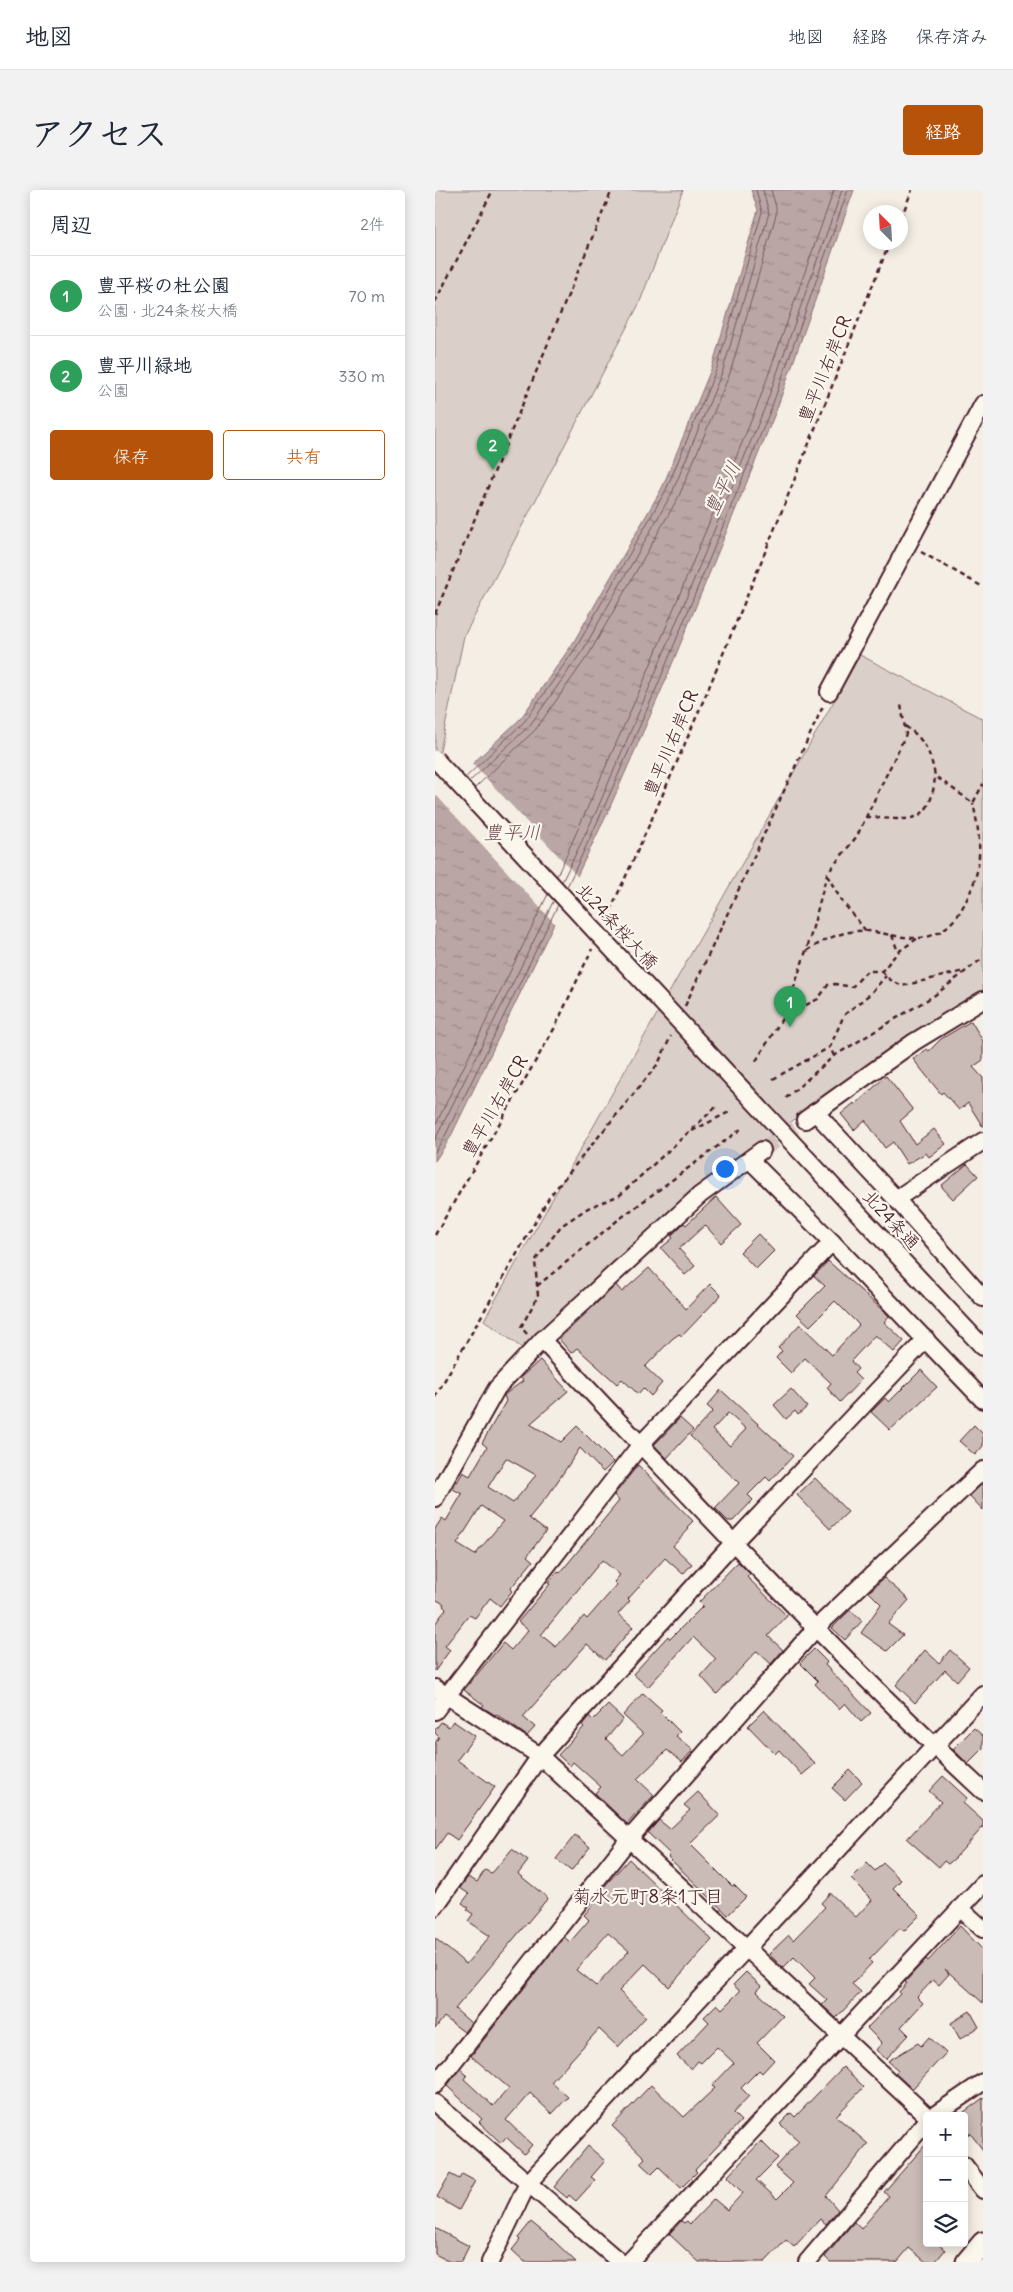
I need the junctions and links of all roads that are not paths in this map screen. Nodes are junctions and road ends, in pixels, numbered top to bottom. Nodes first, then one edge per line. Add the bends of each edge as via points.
1 (983, 404) edge
2 (838, 684) road end
3 (435, 759) edge
4 (981, 1005) edge
5 (771, 1120) joint
6 (983, 1141) edge
7 (762, 1150) tunnel mouth
8 (749, 1160) junction
9 (896, 1199) junction
10 (832, 1242) junction
11 (981, 1293) edge
12 (926, 1339) junction
13 (539, 1343) junction
14 (983, 1347) edge
15 (983, 1400) edge
16 (641, 1444) junction
17 (983, 1470) edge
18 (435, 1498) edge
19 (734, 1542) junction
20 (816, 1628) junction
21 (440, 1692) edge
22 (983, 1694) edge
23 (435, 1711) edge
24 (934, 1746) junction
25 (540, 1756) junction
26 (983, 1791) edge
27 (629, 1839) junction
28 (983, 1884) edge
29 (435, 1907) edge
30 (960, 1908) junction
31 (983, 1930) edge
32 (746, 1948) junction
33 (841, 2036) junction
34 (983, 2082) edge
35 (435, 2085) edge
36 (435, 2103) edge
37 (923, 2112) edge
38 (939, 2112) edge
39 (923, 2126) edge
40 (968, 2170) edge
41 (528, 2183) junction
42 (983, 2190) edge
43 (983, 2243) edge
44 (490, 2262) edge
45 (620, 2262) edge
46 (629, 2262) edge
47 (807, 2262) edge
48 (967, 2262) edge

1 - 2 street
3 - 5 street, 北24条桜大橋, bridge
4 - 9 street via 914,1042 810,1116
5 - 14 street, 北24条通
6 - 9 street
7 - 8 street
8 - 10 street
8 - 13 street via 700,1195
9 - 11 street
10 - 12 street
10 - 16 street
12 - 15 street
12 - 19 street
13 - 16 street
13 - 18 street via 497,1388
16 - 19 street
16 - 21 street
17 - 20 street
19 - 20 street
19 - 25 street
20 - 24 street
20 - 27 street
21 - 23 street
21 - 25 street
22 - 24 street
24 - 26 street
24 - 32 street
25 - 27 street
25 - 29 street
27 - 32 street
27 - 35 street
28 - 30 street
30 - 31 street
30 - 33 street
32 - 33 street
32 - 41 street
33 - 37 street
33 - 46 street
34 - 38 street
36 - 41 street
39 - 47 street
40 - 42 street
41 - 44 street
41 - 45 street
43 - 48 main road

